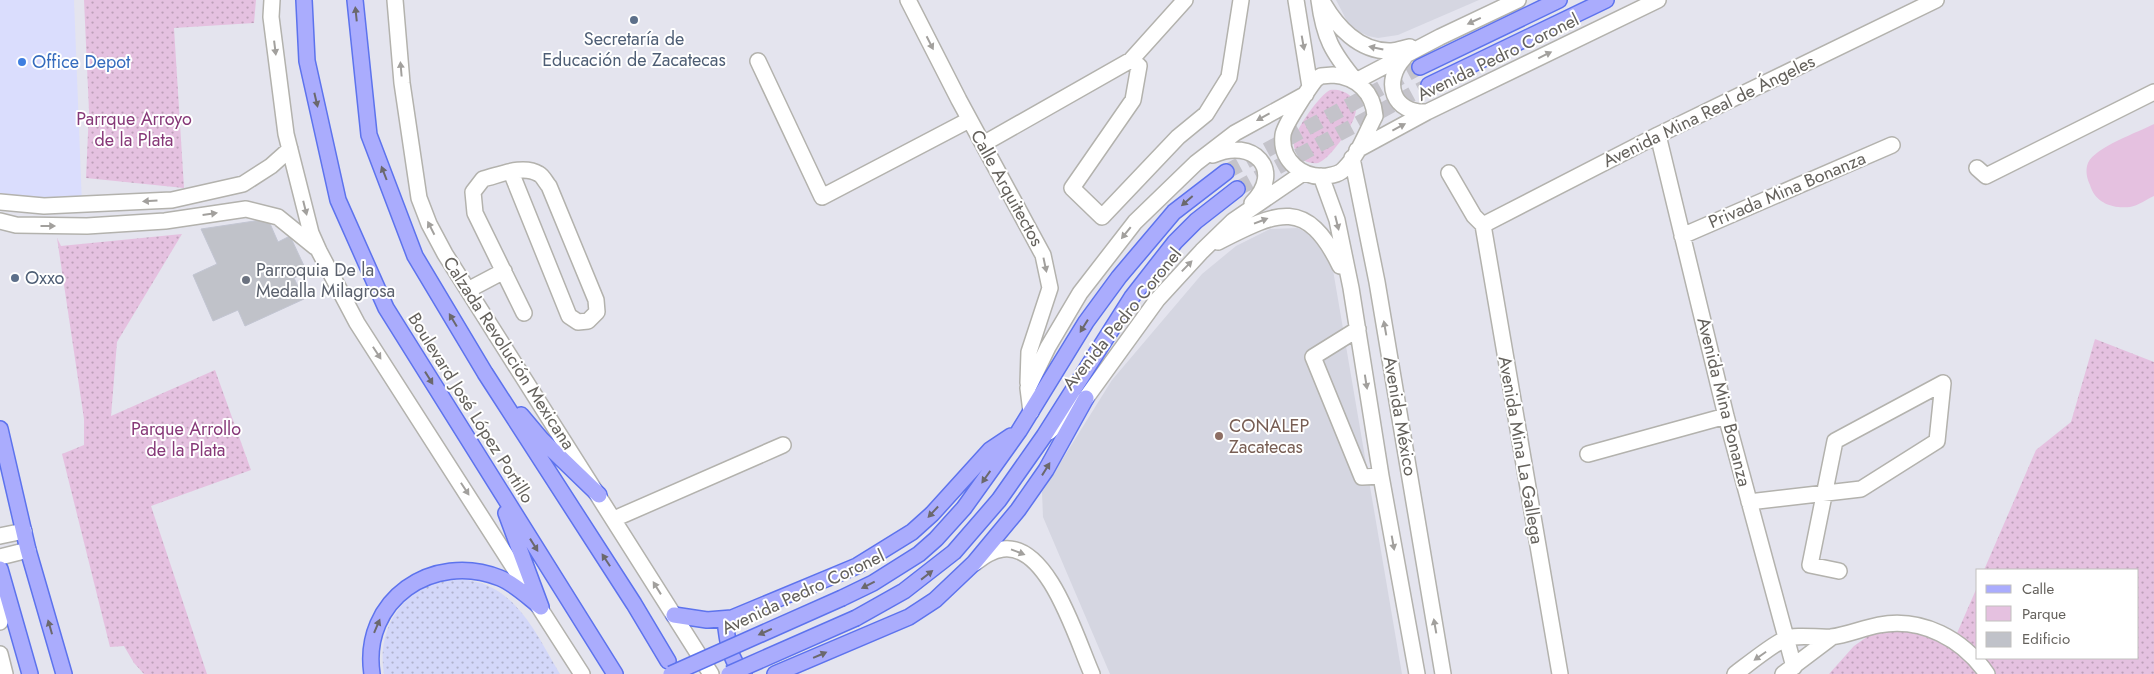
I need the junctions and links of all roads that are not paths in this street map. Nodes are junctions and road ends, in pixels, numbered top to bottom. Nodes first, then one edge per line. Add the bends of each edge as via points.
1 (272, 0) edge
2 (304, 0) edge
3 (354, 0) edge
4 (395, 0) edge
5 (908, 0) edge
6 (1186, 0) edge
7 (1242, 0) edge
8 (1296, 0) edge
9 (1321, 0) edge
10 (1518, 0) edge
11 (1559, 0) edge
12 (1606, 0) edge
13 (1658, 0) edge
14 (1936, 0) edge
15 (1440, 37) junction
16 (1415, 50) junction
17 (1130, 60) junction
18 (758, 61) dead end
19 (1420, 67) tunnel mouth
20 (1356, 81) junction
21 (1429, 85) tunnel mouth
22 (1308, 90) junction
23 (2154, 92) edge
24 (1427, 112) junction
25 (969, 120) junction
26 (1658, 136) junction
27 (983, 144) junction
28 (1892, 145) dead end
29 (290, 149) junction
30 (1354, 154) junction
31 (1196, 163) junction
32 (1977, 168) dead end
33 (511, 172) junction
34 (1226, 172) tunnel mouth
35 (1303, 173) junction
36 (1449, 173) dead end
37 (1321, 176) junction
38 (1237, 189) tunnel mouth
39 (0, 202) edge
40 (86, 204) junction
41 (1232, 221) junction
42 (0, 222) edge
43 (1483, 225) junction
44 (87, 226) junction
45 (1682, 236) junction
46 (319, 251) junction
47 (1202, 251) junction
48 (504, 271) junction
49 (1351, 288) junction
50 (468, 290) junction
51 (524, 313) dead end
52 (1358, 329) junction
53 (485, 373) junction
54 (1028, 388) junction
55 (1086, 398) junction
56 (1031, 412) junction
57 (1726, 416) junction
58 (0, 429) edge
59 (1019, 431) junction
60 (1044, 436) junction
61 (782, 444) dead end
62 (1588, 454) dead end
63 (1381, 476) junction
64 (495, 483) junction
65 (1823, 492) junction
66 (599, 495) junction
67 (1749, 502) junction
68 (614, 519) junction
69 (24, 531) junction
70 (0, 536) edge
71 (28, 550) junction
72 (0, 558) edge
73 (974, 563) junction
74 (0, 569) edge
75 (1839, 571) dead end
76 (6, 595) junction
77 (541, 607) junction
78 (674, 615) junction
79 (725, 619) junction
80 (0, 622) edge
81 (1832, 637) junction
82 (1786, 638) junction
83 (0, 654) edge
84 (670, 668) edge
85 (1789, 670) edge
86 (5, 674) edge
87 (30, 674) edge
88 (64, 674) edge
89 (372, 674) edge
90 (582, 674) edge
91 (615, 674) edge
92 (711, 674) edge
93 (729, 674) edge
94 (744, 674) edge
95 (775, 674) edge
96 (1092, 674) edge
97 (1417, 674) edge
98 (1443, 674) edge
99 (1560, 674) edge
100 (1735, 674) edge
101 (1987, 674) edge

1 -> 29 street via 271,17
2 -> 64 main road, Boulevard José López Portillo via 306,60 338,200 386,308
53 -> 3 main road, Boulevard José López Portillo via 415,256 369,135
50 -> 4 street, Calzada Revolución Mexicana via 428,224 419,198 402,83
5 -> 25 street, Calle Arquitectos
6 - 17 street
7 - 17 street via 1230,77 1206,114 1178,137 1102,217 1072,188 1133,100 1139,66
8 -> 22 street
15 -> 9 street via 1391,51 1368,47 1348,36 1332,19
9 - 20 street via 1327,40
10 -> 15 street
11 - 19 main road, Avenida Pedro Coronel
12 - 21 main road, Avenida Pedro Coronel
24 -> 13 street, Avenida Pedro Coronel
14 - 26 street, Avenida Mina Real de Ángeles
15 - 16 street
16 - 20 street
16 - 24 street via 1396,66 1392,78 1393,91 1409,111
17 - 27 street
18 - 25 street via 822,197
20 - 22 street via 1342,76 1322,76
20 - 30 street via 1370,97 1375,116
22 -> 31 street, Avenida Pedro Coronel via 1235,133
22 - 35 street via 1283,133 1284,150
23 - 32 street via 1986,176
30 -> 24 street, Avenida Pedro Coronel
25 - 27 street, Calle Arquitectos
26 - 43 street, Avenida Mina Real de Ángeles
26 - 45 street, Avenida Mina Bonanza
27 -> 54 street, Calle Arquitectos via 1043,255 1050,288 1029,352
28 - 45 street, Privada Mina Bonanza
29 -> 40 street via 244,184 172,200
29 -> 46 street via 311,233
30 - 37 street via 1344,170 1335,175
98 -> 30 street, Avenida México
31 - 41 street via 1230,149 1245,151 1264,169 1266,179 1258,197
31 -> 54 street, Avenida Pedro Coronel via 1135,222 1104,260 1056,332
33 - 33 street via 524,169 540,174 549,186 596,300 597,312 588,321 578,322 569,316
33 - 48 street via 483,179 473,192 475,213
34 -> 56 main road, Avenida Pedro Coronel via 1174,212 1119,277 1086,322
35 - 37 street
35 - 41 street, Avenida Pedro Coronel
36 - 43 street via 1474,216
37 -> 49 street, Avenida México via 1337,220
38 - 60 main road, Avenida Pedro Coronel via 1175,242 1132,297
39 - 40 street via 44,206
40 - 44 street
41 - 47 street, Avenida Pedro Coronel
42 -> 44 street
43 - 99 street, Avenida Mina La Gallega
44 -> 46 street via 165,221 246,209 278,217
45 - 57 street, Avenida Mina Bonanza
46 -> 77 street via 357,322
47 -> 49 street via 1258,221 1293,216 1306,220 1325,238
55 -> 47 street, Avenida Pedro Coronel via 1157,300
48 - 50 street
48 - 51 street
49 - 52 street, Avenida México
50 - 66 street, Calzada Revolución Mexicana
52 -> 63 street, Avenida México
52 - 63 street via 1313,357 1362,477
53 - 66 main road via 542,440
84 -> 53 main road, Boulevard José López Portillo via 634,604
54 - 56 street
55 - 60 street, Avenida Pedro Coronel
73 -> 55 main road via 1046,470
56 - 59 main road, Avenida Pedro Coronel
57 - 62 street
57 - 67 street, Avenida Mina Bonanza
58 - 69 main road
59 -> 79 main road via 990,450 932,514 886,549 857,566
59 -> 84 main road, Avenida Pedro Coronel, bridge via 964,508 936,539 898,568 842,598
93 -> 60 main road, Avenida Pedro Coronel, bridge via 856,618 904,591 954,552 999,500
61 - 68 street
63 -> 97 street, Avenida México
64 - 77 main road
64 -> 91 main road, Boulevard José López Portillo
65 - 65 street via 1861,489 1937,441 1943,383 1835,441
65 - 67 street
65 - 75 street via 1810,565
66 - 68 street, Calzada Revolución Mexicana
67 - 82 street, Avenida Mina Bonanza
78 -> 68 street, Calzada Revolución Mexicana
69 - 70 street
69 - 71 main road
71 - 72 street
88 -> 71 main road
95 -> 73 main road via 909,617 935,600
73 -> 96 street via 1002,549 1016,550 1034,560 1048,577
74 - 76 main road
76 - 80 street
76 - 87 main road
89 -> 77 main road via 373,636 381,616 392,601 425,577 436,573 470,571 501,579
77 - 90 street
78 - 79 main road
78 - 92 street, Calzada Revolución Mexicana
79 - 94 main road via 728,646 738,669
81 - 82 street
81 - 85 street
81 - 101 street via 1880,624 1907,623 1931,628 1959,643
82 - 85 street, Avenida Mina Bonanza
82 -> 100 street
83 - 86 street

